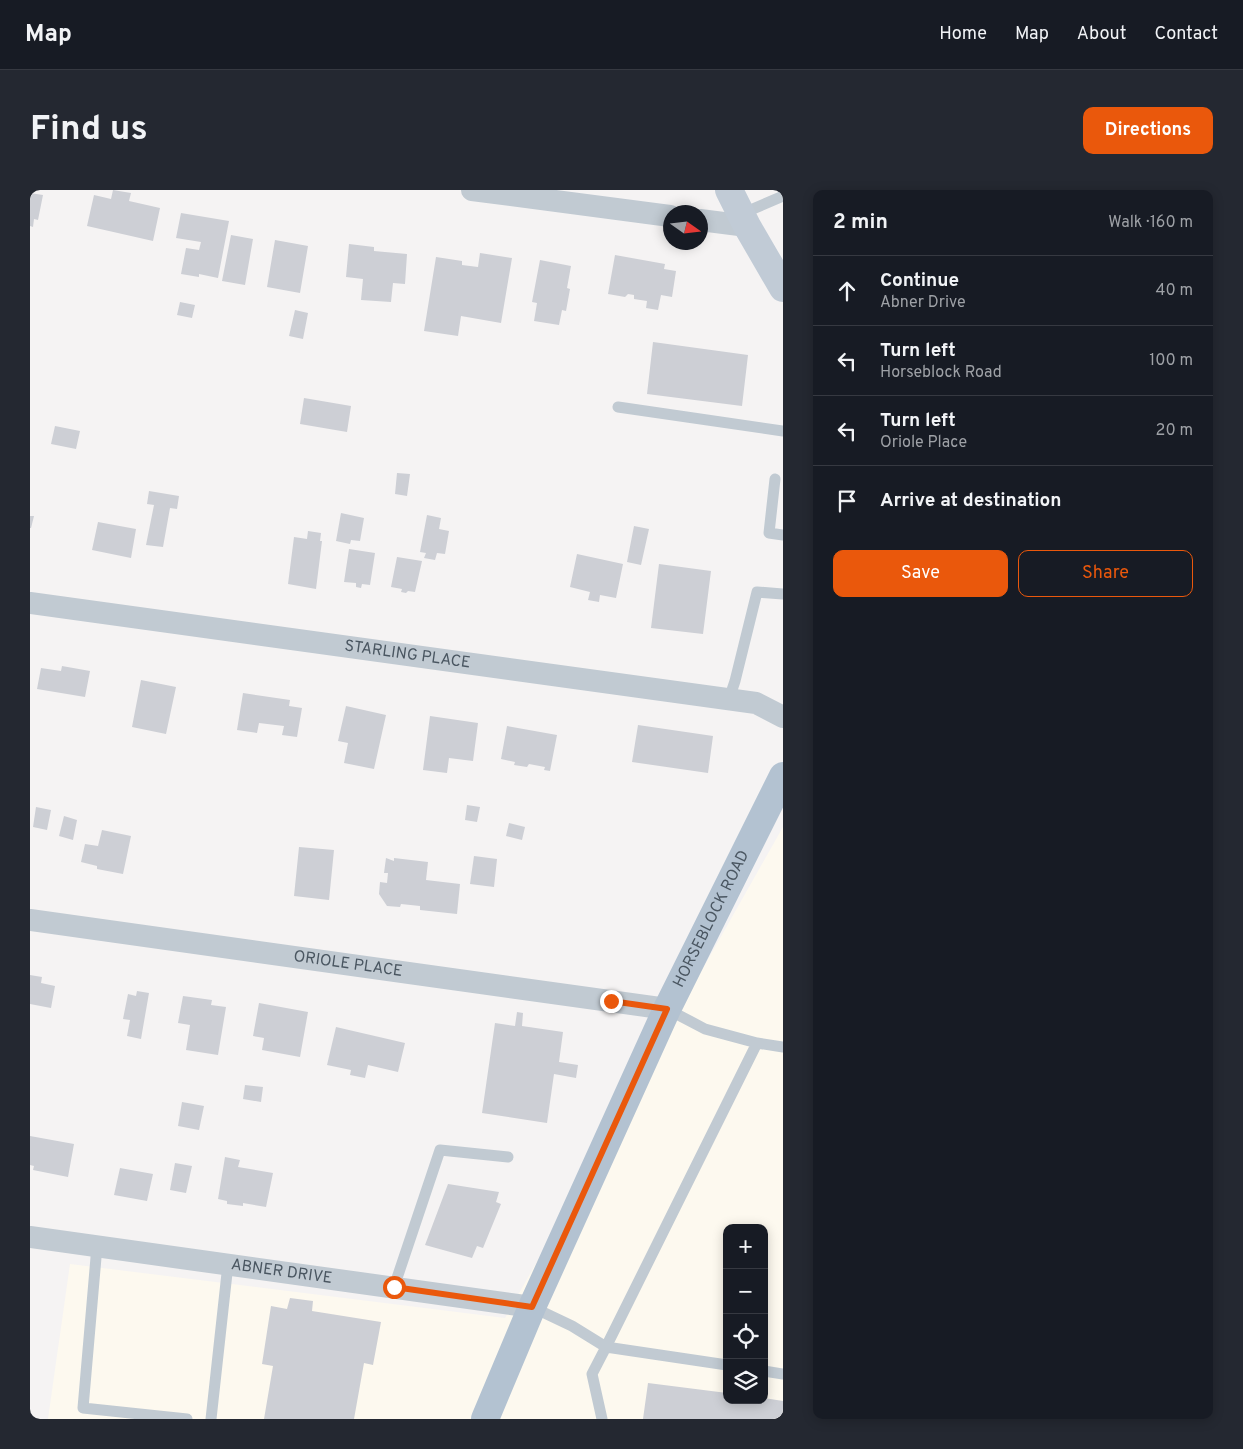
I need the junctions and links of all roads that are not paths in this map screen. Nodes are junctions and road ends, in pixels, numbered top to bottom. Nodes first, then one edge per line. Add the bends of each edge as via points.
1 (472, 190) edge
2 (729, 190) edge
3 (783, 196) edge
4 (663, 215) edge
5 (708, 220) edge
6 (744, 220) junction
7 (783, 288) edge
8 (618, 407) dead end
9 (783, 431) edge
10 (775, 479) dead end
11 (783, 535) edge
12 (783, 594) edge
13 (30, 603) edge
14 (729, 699) junction
15 (783, 717) edge
16 (783, 776) edge
17 (30, 920) edge
18 (667, 1009) junction
19 (757, 1043) junction
20 (782, 1044) edge
21 (508, 1157) dead end
22 (30, 1237) edge
23 (97, 1246) junction
24 (228, 1264) junction
25 (394, 1287) junction
26 (532, 1307) junction
27 (606, 1347) junction
28 (723, 1365) edge
29 (768, 1372) edge
30 (783, 1374) edge
31 (187, 1419) edge
32 (211, 1419) edge
33 (485, 1419) edge
34 (602, 1419) edge

1 - 4 street
2 - 6 street
3 - 6 lane
5 - 6 street
6 - 7 street
8 - 9 lane
10 - 11 lane via 769,533
12 - 14 lane via 757,592
13 - 14 street, STARLING PLACE
14 - 15 street, STARLING PLACE via 756,703
16 - 18 main road, HORSEBLOCK ROAD
17 - 18 street, ORIOLE PLACE
18 - 19 lane via 705,1029
18 - 26 main road, HORSEBLOCK ROAD
19 - 20 lane
19 - 27 lane
21 - 25 lane via 440,1150
22 - 23 street, ABNER DRIVE
23 - 24 street, ABNER DRIVE
23 - 31 lane via 84,1408
24 - 25 street, ABNER DRIVE
24 - 32 lane
25 - 26 street, ABNER DRIVE
26 - 27 lane
26 - 33 main road, HORSEBLOCK ROAD
27 - 28 lane
27 - 34 lane via 592,1374
29 - 30 lane

